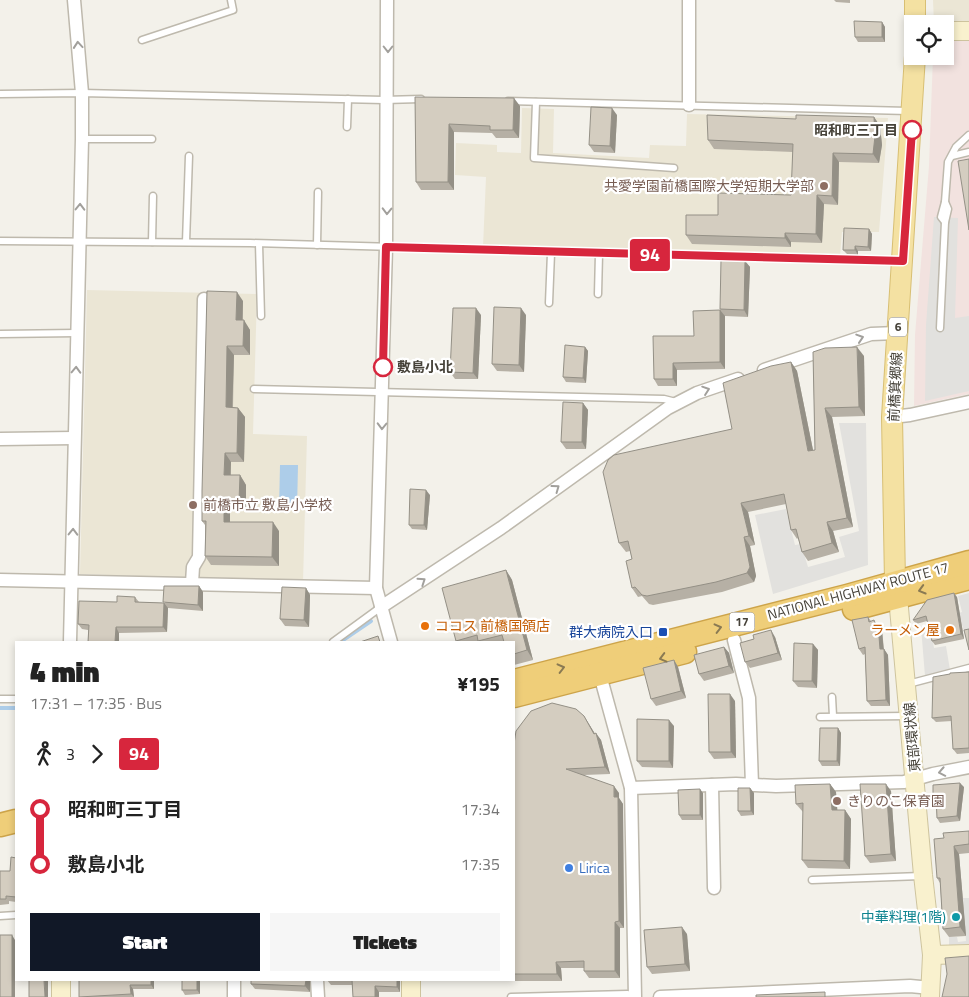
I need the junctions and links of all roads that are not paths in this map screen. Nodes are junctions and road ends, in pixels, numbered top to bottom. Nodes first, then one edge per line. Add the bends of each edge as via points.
1 (74, 0) edge
2 (231, 0) edge
3 (387, 0) edge
4 (689, 0) edge
5 (915, 0) edge
6 (915, 15) edge
7 (954, 31) edge
8 (969, 31) edge
9 (142, 40) dead end
10 (915, 65) edge
11 (82, 92) junction
12 (0, 94) edge
13 (348, 99) junction
14 (388, 99) junction
15 (432, 99) edge
16 (499, 101) edge
17 (536, 102) junction
18 (689, 105) junction
19 (913, 112) junction
20 (347, 127) dead end
21 (969, 135) edge
22 (82, 139) junction
23 (152, 139) dead end
24 (969, 152) edge
25 (189, 156) dead end
26 (952, 156) junction
27 (674, 168) dead end
28 (318, 192) dead end
29 (153, 196) dead end
30 (80, 240) junction
31 (0, 241) edge
32 (152, 242) junction
33 (186, 242) junction
34 (259, 244) junction
35 (317, 246) junction
36 (386, 247) junction
37 (551, 252) junction
38 (599, 254) junction
39 (903, 261) junction
40 (598, 294) dead end
41 (204, 299) dead end
42 (548, 303) dead end
43 (261, 316) dead end
44 (940, 328) dead end
45 (77, 333) junction
46 (897, 333) junction
47 (0, 334) edge
48 (254, 389) dead end
49 (382, 391) junction
50 (677, 402) junction
51 (969, 402) edge
52 (892, 417) junction
53 (74, 438) junction
54 (0, 439) edge
55 (969, 562) edge
56 (969, 578) edge
57 (0, 580) edge
58 (72, 581) junction
59 (192, 583) junction
60 (376, 588) junction
61 (897, 589) junction
62 (381, 607) junction
63 (734, 640) junction
64 (70, 641) edge
65 (334, 641) edge
66 (391, 641) edge
67 (969, 668) edge
68 (600, 675) junction
69 (515, 681) edge
70 (907, 684) junction
71 (515, 696) edge
72 (832, 697) dead end
73 (0, 699) edge
74 (15, 699) edge
75 (832, 716) junction
76 (910, 716) junction
77 (820, 717) dead end
78 (969, 766) edge
79 (916, 779) junction
80 (712, 784) junction
81 (752, 785) junction
82 (631, 788) junction
83 (15, 821) edge
84 (0, 825) edge
85 (923, 876) junction
86 (812, 880) dead end
87 (714, 888) dead end
88 (15, 915) edge
89 (0, 916) edge
90 (969, 954) edge
91 (932, 955) junction
92 (61, 981) edge
93 (234, 981) edge
94 (317, 981) edge
95 (411, 981) edge
96 (930, 992) edge
97 (757, 994) edge
98 (704, 996) edge
99 (61, 997) edge
100 (234, 997) edge
101 (318, 997) edge
102 (411, 997) edge
103 (511, 997) edge
104 (637, 997) edge
105 (660, 997) edge

11 -> 1 street
2 - 9 lane via 233,10
3 -> 14 street
4 - 18 street
5 - 6 main road
7 - 8 street
10 - 19 main road, 前橋箕郷線 / 6
11 - 12 lane
11 - 13 lane
11 - 22 street
13 - 14 lane
13 - 20 lane
14 - 15 lane
14 -> 36 street
16 - 17 lane
17 - 18 lane
17 - 27 lane via 534,158
18 - 19 lane
19 - 39 main road, 前橋箕郷線 / 6
21 - 26 lane via 956,147
22 - 23 lane
30 -> 22 street
24 - 26 lane
25 - 33 lane
26 - 44 lane via 948,162
28 - 35 lane
29 - 32 lane
30 - 31 lane
30 - 32 lane
30 - 45 street
32 - 33 lane
33 - 34 lane
34 - 35 lane
34 - 43 lane
35 - 36 lane
36 - 37 lane
36 - 49 street
37 - 38 lane
37 - 42 lane
38 - 39 lane
38 - 40 lane
39 - 46 main road, 前橋箕郷線 / 6
41 - 59 street via 199,558 193,567
45 - 47 lane
53 -> 45 street
50 -> 46 street via 871,334
46 - 52 main road, 前橋箕郷線 / 6
48 - 49 lane
49 - 50 lane via 664,399
49 -> 60 street
62 -> 50 street via 501,528
51 - 52 street
52 - 61 main road, 前橋箕郷線 / 6
53 - 54 street
58 -> 53 street
55 - 61 highway, NATIONAL HIGHWAY ROUTE 17 / 17
56 -> 61 highway, NATIONAL HIGHWAY ROUTE 17 / 17
57 - 58 street
58 - 59 street
58 - 64 street
59 - 60 street
60 - 62 street
61 - 63 highway, NATIONAL HIGHWAY ROUTE 17 / 17
69 -> 61 highway, NATIONAL HIGHWAY ROUTE 17 / 17 via 848,596
61 - 70 street, 東部環状線
62 - 65 lane
62 - 66 street
63 -> 68 highway, NATIONAL HIGHWAY ROUTE 17 / 17
63 - 81 street via 749,698
67 - 70 lane
68 - 71 highway, NATIONAL HIGHWAY ROUTE 17 / 17
68 - 82 street
70 - 76 street, 東部環状線
72 - 75 lane
73 - 74 lane
75 - 76 lane
75 - 77 lane
76 - 79 street, 東部環状線
78 -> 79 street
79 - 81 street via 904,782
79 - 85 street, 東部環状線
80 - 81 street
80 - 82 street
80 - 87 street
82 - 104 street
83 - 84 highway
85 - 86 lane
85 - 91 street, 東部環状線
88 - 89 lane
90 - 91 street
91 - 96 street, 東部環状線
92 - 99 street
93 - 100 street
94 - 101 street
95 - 102 street
96 - 97 street via 910,986
97 - 98 street
98 - 105 street
103 - 104 lane via 627,994

